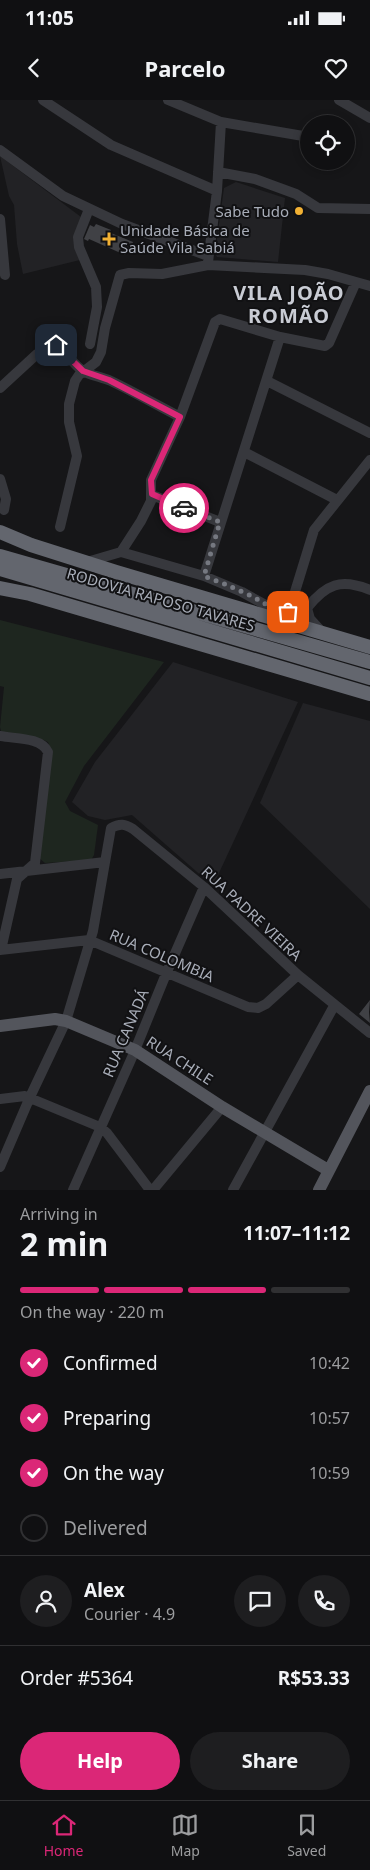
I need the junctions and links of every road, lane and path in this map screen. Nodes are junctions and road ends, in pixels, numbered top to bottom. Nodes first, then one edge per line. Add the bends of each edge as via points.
1 (43, 100) edge
2 (168, 100) edge
3 (339, 100) edge
4 (370, 118) edge
5 (221, 122) junction
6 (300, 135) edge
7 (0, 150) edge
8 (218, 172) junction
9 (217, 191) junction
10 (89, 209) junction
11 (370, 209) edge
12 (0, 219) edge
13 (208, 261) junction
14 (5, 274) dead end
15 (356, 282) junction
16 (370, 286) edge
17 (280, 337) junction
18 (90, 344) dead end
19 (83, 371) junction
20 (267, 381) junction
21 (0, 388) edge
22 (180, 417) junction
23 (370, 433) edge
24 (244, 452) junction
25 (370, 460) edge
26 (0, 479) edge
27 (152, 494) junction
28 (337, 500) junction
29 (4, 510) dead end
30 (220, 522) junction
31 (60, 527) dead end
32 (0, 532) edge
33 (121, 552) junction
34 (0, 556) edge
35 (88, 562) junction
36 (0, 569) edge
37 (204, 576) junction
38 (0, 588) edge
39 (370, 590) edge
40 (304, 610) junction
41 (284, 616) junction
42 (328, 634) junction
43 (370, 647) edge
44 (370, 662) edge
45 (370, 678) edge
46 (370, 694) edge
47 (0, 736) edge
48 (101, 863) junction
49 (24, 872) junction
50 (0, 874) edge
51 (204, 887) junction
52 (89, 940) junction
53 (0, 950) edge
54 (166, 974) junction
55 (298, 976) junction
56 (334, 1006) junction
57 (66, 1021) junction
58 (0, 1026) edge
59 (370, 1033) edge
60 (136, 1050) junction
61 (370, 1091) edge
62 (30, 1097) junction
63 (0, 1099) edge
64 (222, 1107) junction
65 (100, 1127) junction
66 (264, 1132) junction
67 (0, 1167) edge
68 (328, 1170) junction
69 (73, 1190) edge
70 (152, 1190) edge
71 (232, 1190) edge
72 (318, 1190) edge

1 - 9 street via 110,145
2 - 5 street
3 - 4 street
5 - 6 street
5 - 8 street
7 - 10 street via 63,196
8 - 9 street
8 - 11 street via 255,179 296,194 318,208
9 - 13 street
10 - 13 street
10 - 18 street via 78,237 96,287 97,306
12 - 14 street
13 - 15 street via 305,270
13 - 19 street via 162,274 120,275 101,352 96,362
15 - 16 street
15 - 17 street via 325,346
17 - 20 street
17 - 22 street via 217,320 214,322
19 - 21 street via 56,345 50,345
19 - 22 street via 109,380
19 - 31 street via 75,381 69,404 69,422 77,456
20 - 23 street
20 - 24 street
22 - 27 street via 151,480
24 - 28 street
24 - 30 street
25 - 28 street
26 - 29 street via 6,498
27 - 30 street
27 - 33 street via 141,521
28 - 41 street via 314,530
30 - 37 street
32 - 35 highway
33 - 35 street
33 - 37 street
34 - 44 highway, RODOVIA RAPOSO TAVARES
35 - 41 highway via 125,575
36 - 45 highway, RODOVIA RAPOSO TAVARES
37 - 41 street via 242,592
38 - 46 highway
39 - 40 street via 343,583 329,587
40 - 41 street
40 - 42 street via 314,625
41 - 42 highway
42 - 43 highway
47 - 49 street via 39,742 48,752 35,863
48 - 49 street
48 - 51 street, RUA PADRE VIEIRA via 111,828 118,824 126,825
48 - 52 street via 93,931
49 - 50 street
49 - 53 street via 17,879
51 - 54 street, RUA CANADÁ
51 - 55 street, RUA PADRE VIEIRA
52 - 53 street, RUA COLOMBIA
52 - 54 street, RUA COLOMBIA
52 - 57 street
54 - 55 street, RUA COLOMBIA via 248,1007 258,1008
54 - 60 street, RUA CANADÁ
55 - 56 street, RUA PADRE VIEIRA
56 - 59 street, RUA PADRE VIEIRA
56 - 66 street
57 - 58 main road, RUA CHILE via 55,1019
57 - 60 main road, RUA CHILE
57 - 62 street
60 - 64 main road, RUA CHILE
60 - 65 street, RUA CANADÁ
61 - 68 main road
62 - 63 street via 22,1095
62 - 65 street
62 - 67 street
64 - 66 main road, RUA CHILE
64 - 70 street
65 - 69 street, RUA CANADÁ
65 - 70 street
66 - 68 main road, RUA CHILE
66 - 71 street
68 - 72 main road

